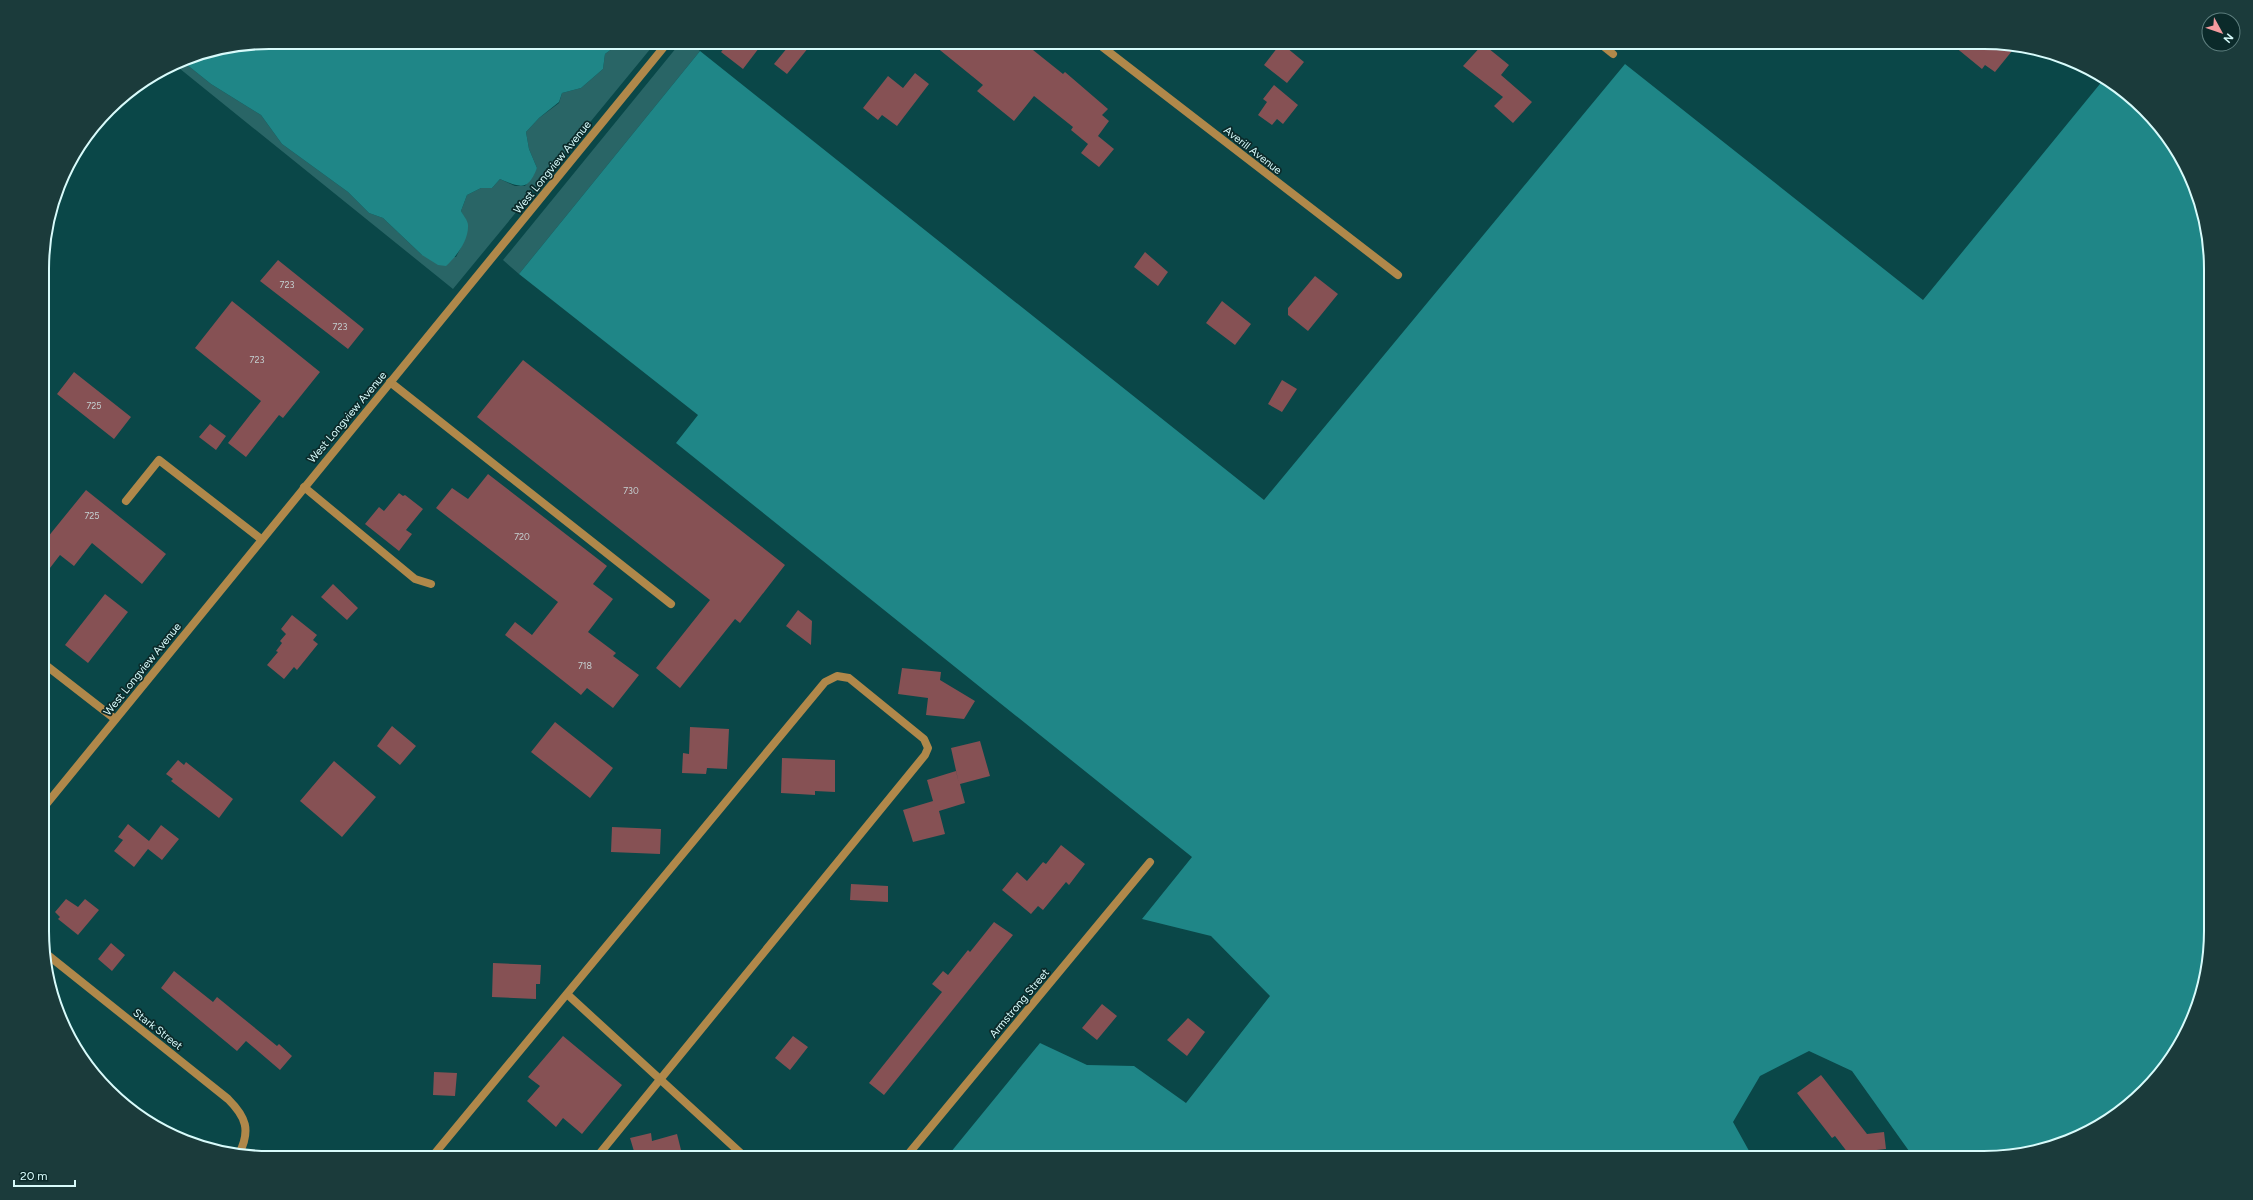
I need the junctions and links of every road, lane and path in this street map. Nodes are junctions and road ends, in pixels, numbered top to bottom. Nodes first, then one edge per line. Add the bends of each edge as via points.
1 (662, 49) edge
2 (1105, 49) edge
3 (1607, 49) edge
4 (1613, 54) dead end
5 (1398, 276) dead end
6 (390, 382) junction
7 (304, 487) junction
8 (126, 501) dead end
9 (261, 539) junction
10 (431, 584) dead end
11 (671, 604) dead end
12 (49, 668) edge
13 (116, 719) junction
14 (49, 801) edge
15 (1150, 862) dead end
16 (51, 957) edge
17 (567, 994) junction
18 (659, 1080) junction
19 (241, 1149) edge
20 (437, 1151) edge
21 (602, 1151) edge
22 (738, 1151) edge
23 (911, 1151) edge

1 - 6 street, West Longview Avenue
2 - 5 street, Averill Avenue
3 - 4 street
6 - 7 street, West Longview Avenue
6 - 11 street
7 - 9 street, West Longview Avenue
7 - 10 street via 416,579
8 - 9 street via 158,460
9 - 13 street, West Longview Avenue
12 - 13 street
13 - 14 street, West Longview Avenue
15 - 23 street, Armstrong Street
16 - 19 street, Stark Street via 240,1110 246,1131
17 - 18 street
17 - 18 street via 825,682 837,676 849,678 924,739 928,748 925,756
17 - 20 street
18 - 21 street
18 - 22 street

